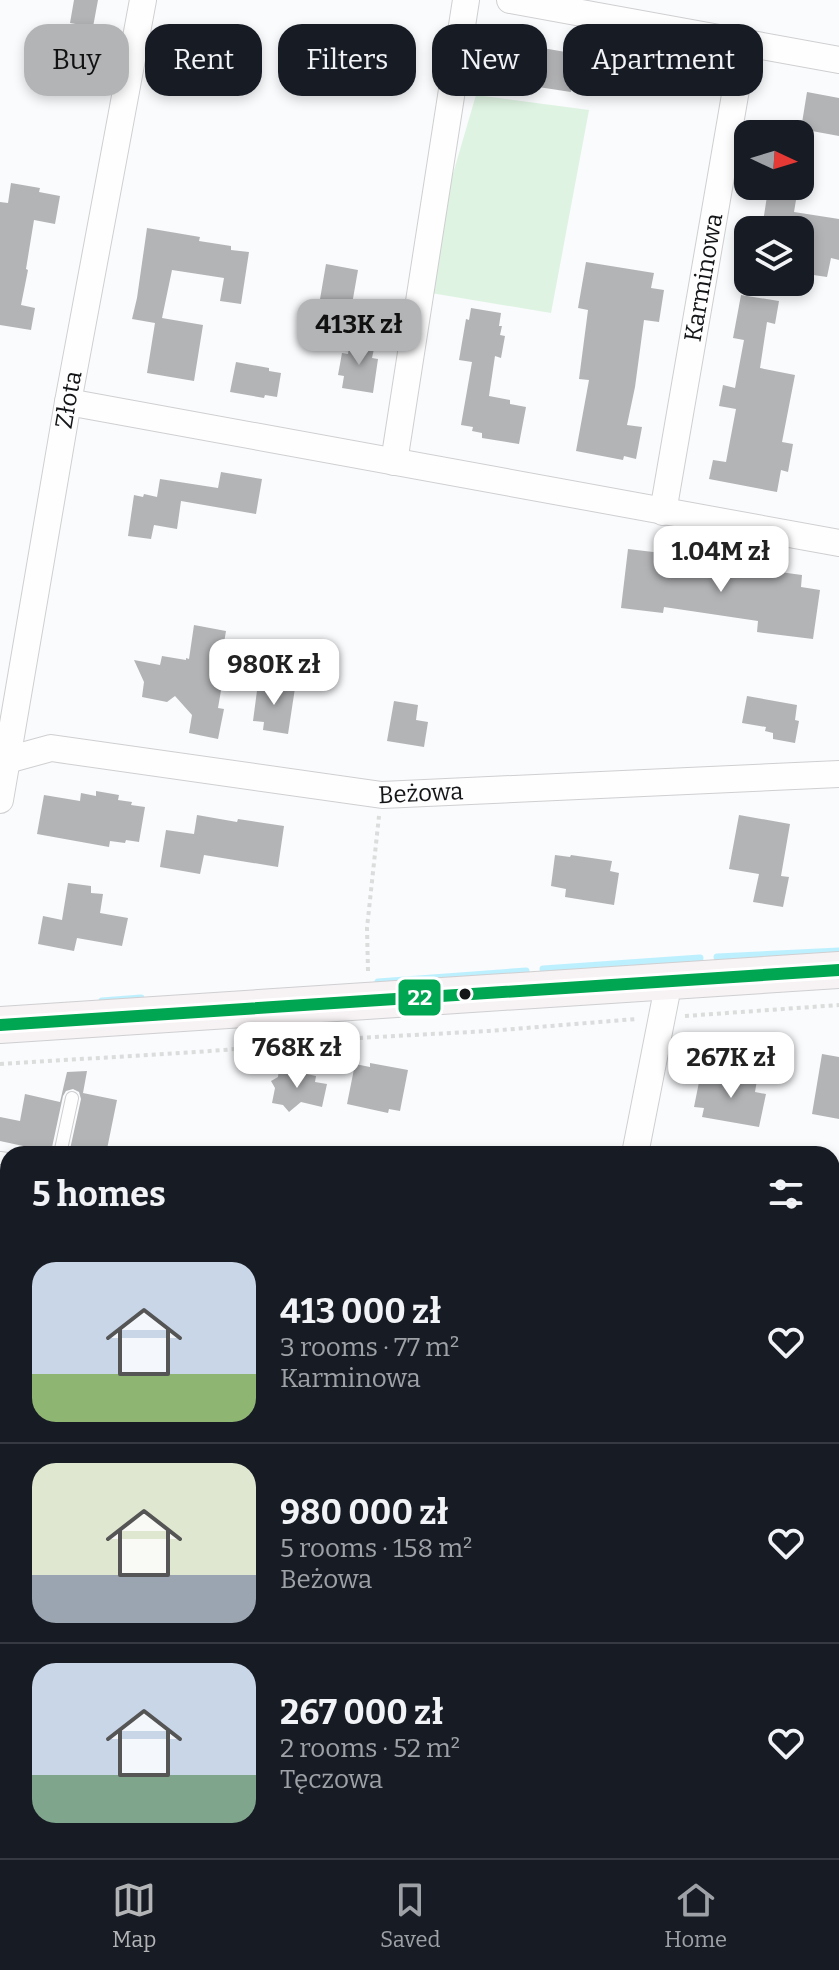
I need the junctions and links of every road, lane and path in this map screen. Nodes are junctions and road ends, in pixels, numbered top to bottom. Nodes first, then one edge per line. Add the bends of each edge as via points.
1 (143, 0) edge
2 (466, 0) edge
3 (510, 0) edge
4 (641, 24) edge
5 (763, 46) edge
6 (839, 60) edge
7 (735, 96) edge
8 (68, 402) junction
9 (394, 462) junction
10 (663, 512) junction
11 (839, 543) edge
12 (3, 762) edge
13 (839, 774) edge
14 (382, 795) junction
15 (0, 800) edge
16 (839, 970) edge
17 (669, 981) junction
18 (368, 1001) junction
19 (839, 1005) edge
20 (662, 1017) junction
21 (0, 1025) edge
22 (0, 1064) edge
23 (72, 1098) dead end
24 (62, 1146) edge
25 (637, 1146) edge

1 - 8 street, Złota
2 - 9 street
3 - 4 street
5 - 6 street
7 - 10 street, Karminowa
8 - 9 street
8 - 12 street, Złota
9 - 10 street
10 - 11 street
12 - 14 street, Beżowa via 51,748
12 - 15 street, Złota
13 - 14 street, Beżowa
14 - 18 path via 367,928
16 - 17 street
17 - 18 street
17 - 20 street
18 - 21 street
19 - 20 path
20 - 22 path
20 - 25 street
23 - 24 lane

